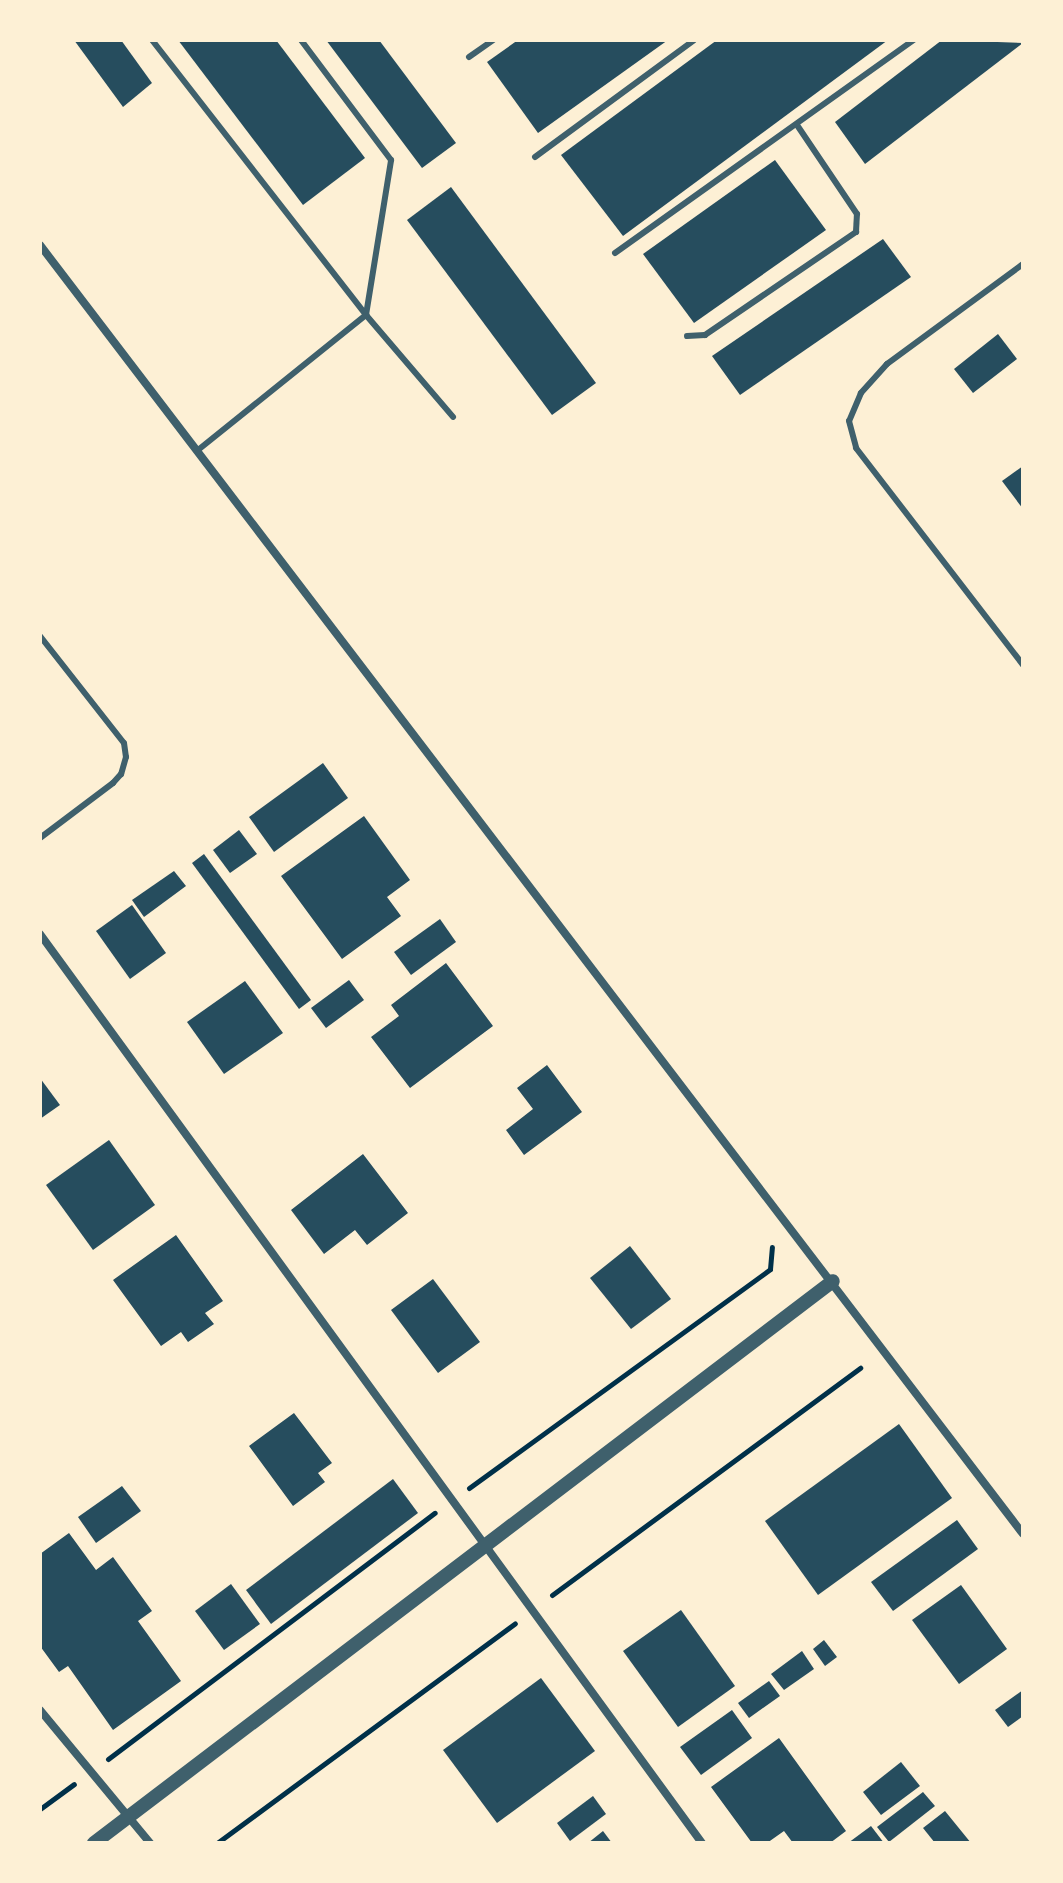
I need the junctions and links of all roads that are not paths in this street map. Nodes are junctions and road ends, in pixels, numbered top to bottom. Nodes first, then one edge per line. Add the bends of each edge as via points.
1 (152, 40) edge
2 (301, 40) edge
3 (493, 40) edge
4 (694, 40) edge
5 (914, 40) edge
6 (469, 57) dead end
7 (797, 125) junction
8 (535, 157) dead end
9 (40, 245) edge
10 (615, 253) dead end
11 (1023, 264) edge
12 (366, 315) junction
13 (687, 336) dead end
14 (453, 417) dead end
15 (198, 450) junction
16 (40, 636) edge
17 (1023, 665) edge
18 (40, 838) edge
19 (40, 934) edge
20 (833, 1281) junction
21 (1023, 1534) edge
22 (484, 1548) junction
23 (40, 1710) edge
24 (130, 1816) junction
25 (94, 1843) edge
26 (150, 1843) edge
27 (702, 1843) edge

1 - 12 lane
2 - 12 lane via 391,160
3 - 6 lane
4 - 8 lane
5 - 7 lane
7 - 10 lane
7 - 13 lane via 857,214 856,232 705,335
9 - 15 street
11 - 17 lane via 887,364 861,393 849,421 856,448
12 - 14 lane
12 - 15 lane
15 - 20 street
16 - 18 lane via 124,743 126,757 113,783
19 - 22 street
20 - 21 street
20 - 22 street
22 - 24 street
22 - 27 street
23 - 24 street
24 - 25 street
24 - 26 street

